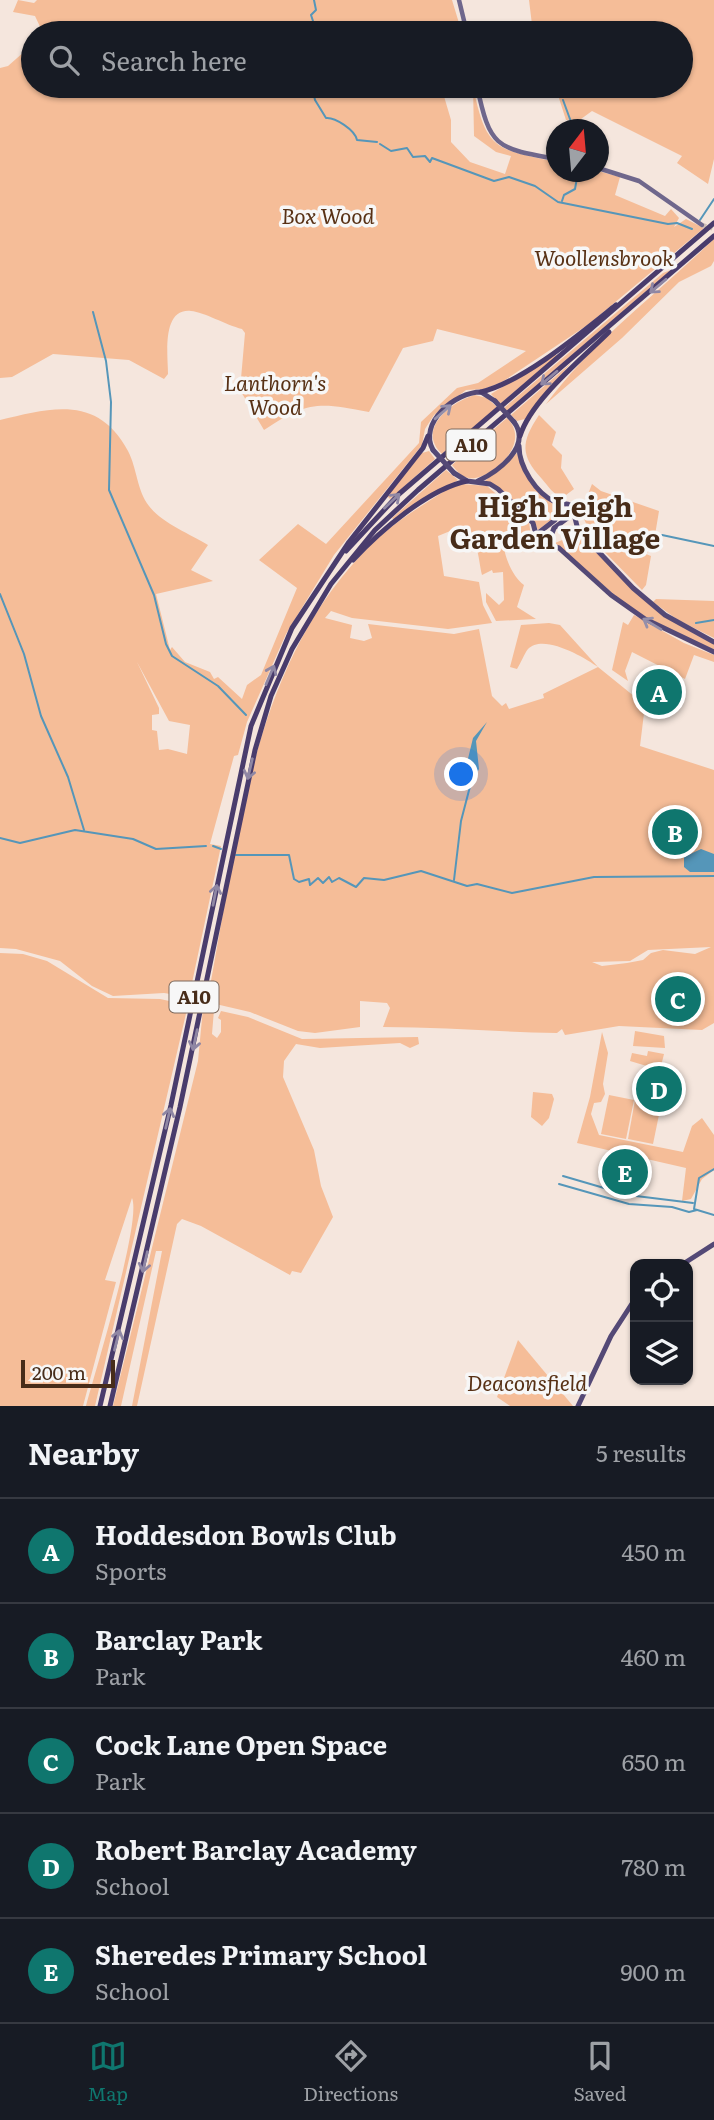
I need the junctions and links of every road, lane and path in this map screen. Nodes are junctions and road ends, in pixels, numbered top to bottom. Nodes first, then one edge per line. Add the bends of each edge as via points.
1 (459, 0) edge
2 (464, 21) edge
3 (479, 98) edge
4 (546, 157) edge
5 (609, 171) edge
6 (714, 223) edge
7 (702, 225) tunnel mouth
8 (714, 236) edge
9 (651, 280) junction
10 (639, 302) junction
11 (481, 392) junction
12 (428, 436) junction
13 (520, 436) junction
14 (519, 446) junction
15 (467, 481) junction
16 (477, 482) junction
17 (562, 504) junction
18 (573, 514) junction
19 (537, 534) junction
20 (548, 544) junction
21 (330, 569) junction
22 (319, 602) junction
23 (714, 642) edge
24 (714, 652) edge
25 (714, 1244) edge
26 (691, 1259) edge
27 (630, 1307) edge
28 (100, 1406) edge
29 (110, 1406) edge
30 (578, 1406) edge

1 - 2 main road
3 - 4 main road via 484,120 497,141 512,150
5 - 7 main road via 639,181
6 - 9 highway, A10
8 -> 10 highway, A10
9 - 11 highway via 556,350
21 -> 9 highway, A10 via 399,494
10 - 13 highway via 551,392
10 -> 22 highway, A10 via 396,510 353,555
12 -> 11 main road, A10 via 430,425 440,414 467,393
11 - 13 main road, A10, bridge via 514,422
12 - 15 main road, A10, bridge via 433,450
12 - 21 highway
13 - 14 main road, A10
14 - 16 main road, A10
14 - 17 main road, A10 via 527,473 550,499
15 - 16 main road, A10
15 - 22 highway via 451,485 389,526
16 - 19 main road, A10 via 498,489 529,519
17 - 18 main road via 572,506
17 - 19 main road via 555,520
18 - 20 main road via 554,528
18 - 23 main road via 578,530 643,597
19 - 20 main road via 539,544
24 -> 20 main road via 645,619 559,548
28 -> 21 highway, A10 via 171,1105 251,726 292,628
22 -> 29 highway, A10 via 274,688 255,750 180,1107
25 - 26 main road
27 - 30 main road

